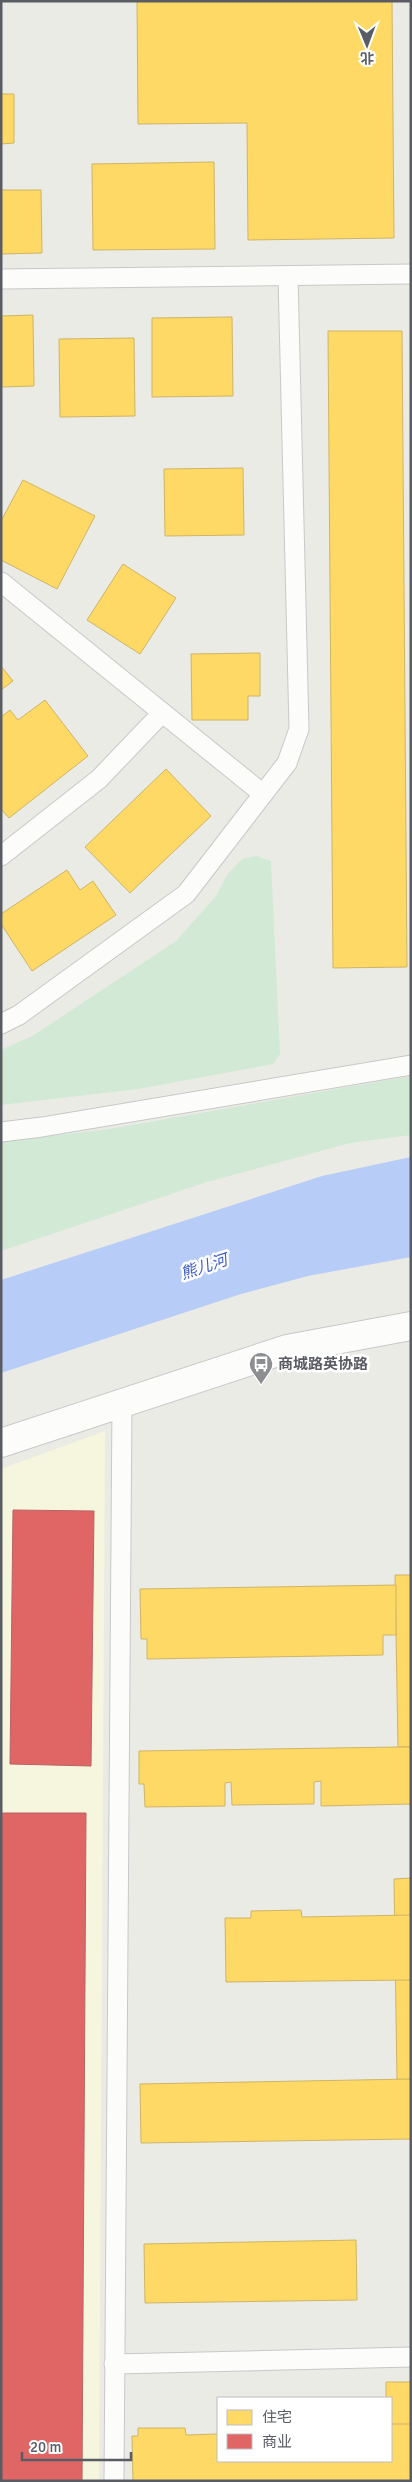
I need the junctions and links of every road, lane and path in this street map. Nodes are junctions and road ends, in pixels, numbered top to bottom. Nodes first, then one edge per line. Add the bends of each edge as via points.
1 (411, 274) edge
2 (288, 276) junction
3 (1, 279) edge
4 (1, 582) edge
5 (162, 713) junction
6 (263, 794) junction
7 (1, 856) edge
8 (1, 1024) edge
9 (411, 1065) edge
10 (1, 1132) edge
11 (411, 1326) edge
12 (122, 1403) junction
13 (1, 1444) edge
14 (411, 2358) edge
15 (114, 2364) junction
16 (114, 2481) edge

1 - 2 lane
2 - 3 lane
2 - 6 lane via 299,729 287,762
4 - 5 lane
5 - 6 lane
5 - 7 lane via 99,778
6 - 8 lane via 186,894 19,1015
9 - 10 lane
11 - 12 street via 287,1349
12 - 13 street
12 - 15 lane
14 - 15 lane
15 - 16 lane

